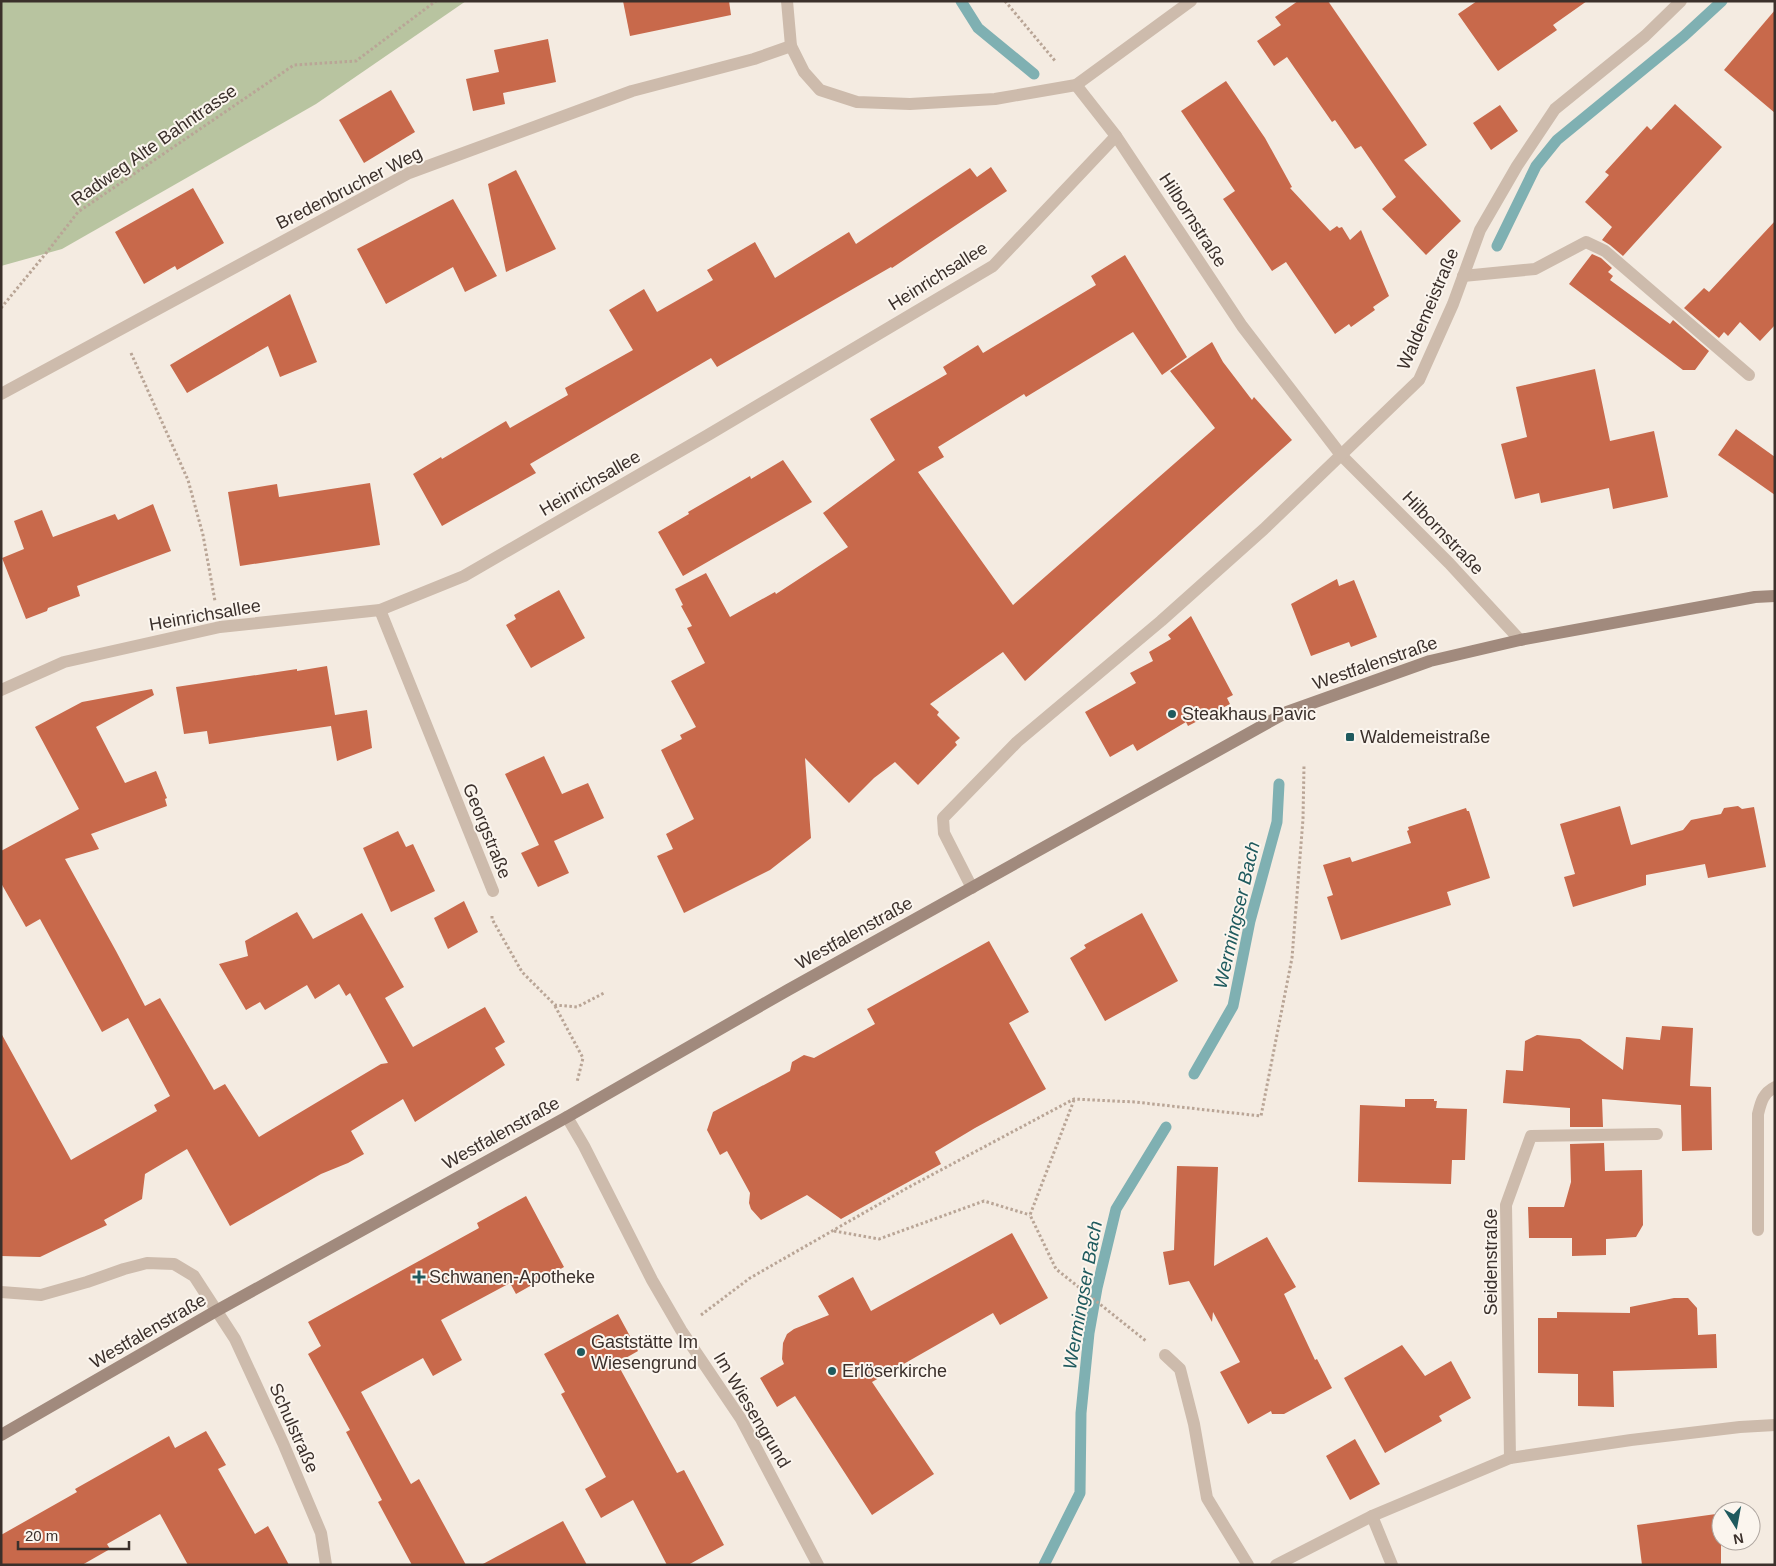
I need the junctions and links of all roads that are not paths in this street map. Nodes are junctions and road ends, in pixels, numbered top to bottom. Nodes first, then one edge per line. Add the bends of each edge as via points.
1 (787, 1) edge
2 (1190, 1) edge
3 (1682, 1) edge
4 (791, 46) junction
5 (1076, 85) junction
6 (1116, 136) junction
7 (1463, 276) junction
8 (1749, 375) dead end
9 (1, 394) edge
10 (1341, 454) junction
11 (1775, 596) edge
12 (380, 610) junction
13 (1520, 640) junction
14 (1, 690) edge
15 (972, 888) junction
16 (493, 891) road end
17 (1775, 1087) edge
18 (567, 1117) junction
19 (1657, 1134) dead end
20 (1758, 1230) dead end
21 (1, 1292) edge
22 (216, 1311) junction
23 (1165, 1355) road end
24 (1775, 1425) edge
25 (1, 1435) edge
26 (1510, 1458) junction
27 (1372, 1516) junction
28 (326, 1565) edge
29 (818, 1565) edge
30 (1248, 1565) edge
31 (1276, 1565) edge
32 (1392, 1565) edge

1 - 4 street
2 - 5 street
3 - 7 street, Waldemeistraße via 1645,36 1555,109 1480,230
4 - 5 street via 804,72 820,90 857,102 910,104 995,99
4 - 9 street, Bredenbrucher Weg via 632,92 409,173
5 - 6 street, Hilbornstraße
6 - 10 street, Hilbornstraße via 1242,326
6 - 12 street, Heinrichsallee via 993,266 464,576
7 - 8 street via 1535,269 1586,242 1606,251
7 - 10 street, Waldemeistraße via 1419,380
10 - 13 street, Hilbornstraße
10 - 15 street, Waldemeistraße via 1251,541 1016,742 943,818 944,833
11 - 13 main road, Westfalenstraße via 1756,596
12 - 14 street, Heinrichsallee via 220,627 64,662
12 - 16 street, Georgstraße
13 - 15 main road, Westfalenstraße via 1430,661 1287,712
15 - 18 main road, Westfalenstraße
17 - 20 street via 1761,1100 1758,1114
18 - 22 main road, Westfalenstraße
18 - 29 street, Im Wiesengrund via 652,1280 741,1419
19 - 26 street, Seidenstraße via 1531,1136 1506,1205
21 - 22 street, Schulstraße via 41,1295 124,1268 174,1264 194,1276
22 - 25 main road, Westfalenstraße
22 - 28 street, Schulstraße via 235,1339 283,1443 321,1533
23 - 30 street via 1180,1369 1207,1498
24 - 26 street via 1631,1440
26 - 27 street
27 - 31 street
27 - 32 street

